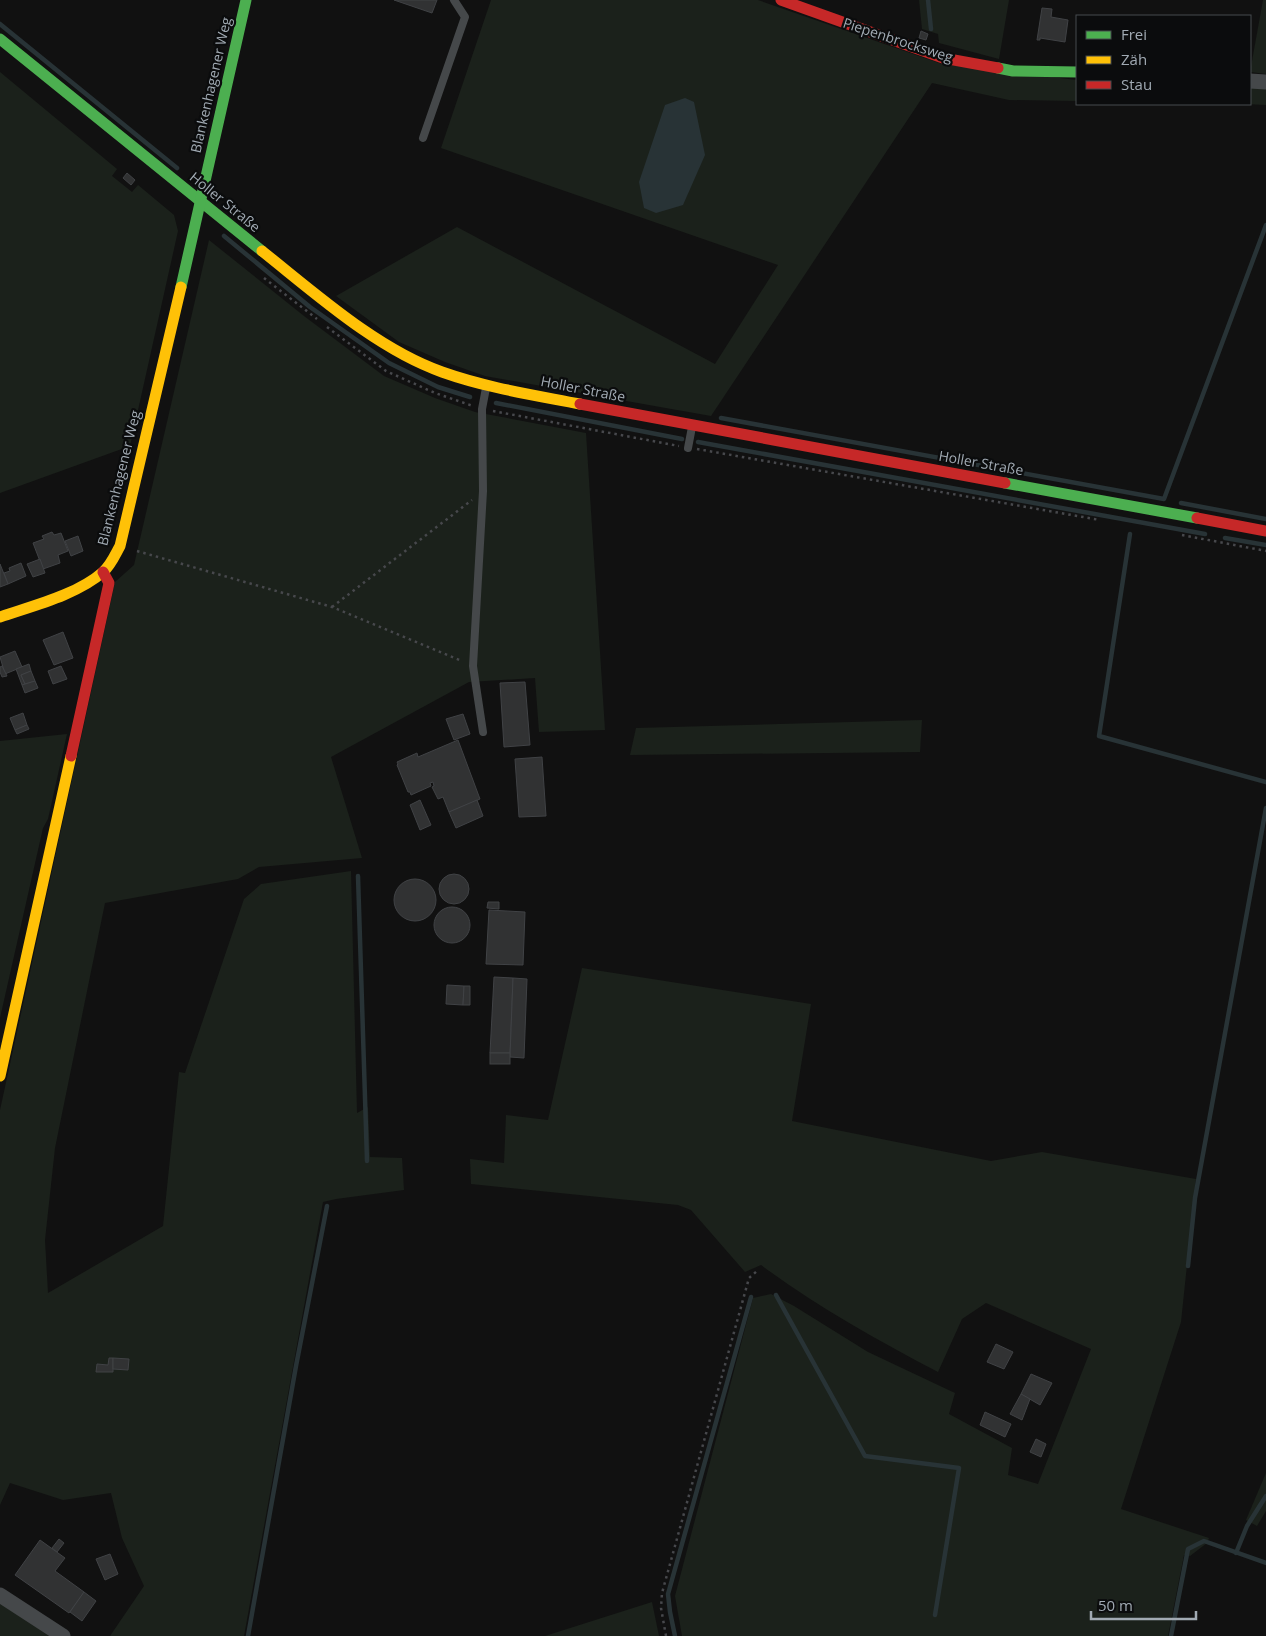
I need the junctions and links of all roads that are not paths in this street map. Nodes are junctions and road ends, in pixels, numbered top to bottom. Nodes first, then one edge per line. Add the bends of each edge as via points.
1 (246, 0) edge
2 (454, 0) edge
3 (781, 0) edge
4 (0, 39) edge
5 (1076, 72) edge
6 (1251, 81) edge
7 (1266, 82) edge
8 (423, 138) dead end
9 (200, 202) junction
10 (486, 386) junction
11 (692, 425) junction
12 (688, 448) dead end
13 (1266, 531) edge
14 (102, 572) junction
15 (0, 617) edge
16 (483, 732) dead end
17 (0, 1076) edge
18 (0, 1595) edge
19 (62, 1636) edge

1 - 9 street, Blankenhagener Weg
2 - 8 lane via 465,17
3 - 5 street, Piepenbrocksweg via 943,58 1013,71
4 - 9 street, Holler Straße
6 - 7 street
9 - 10 street, Holler Straße via 334,308 394,350 441,372
9 - 14 street, Blankenhagener Weg via 120,546
10 - 11 street, Holler Straße
10 - 16 lane via 482,409 483,491 473,666
11 - 12 lane
11 - 13 street, Holler Straße
14 - 15 street, Blankenhagener Weg via 76,589
14 - 17 street via 109,582
18 - 19 street

